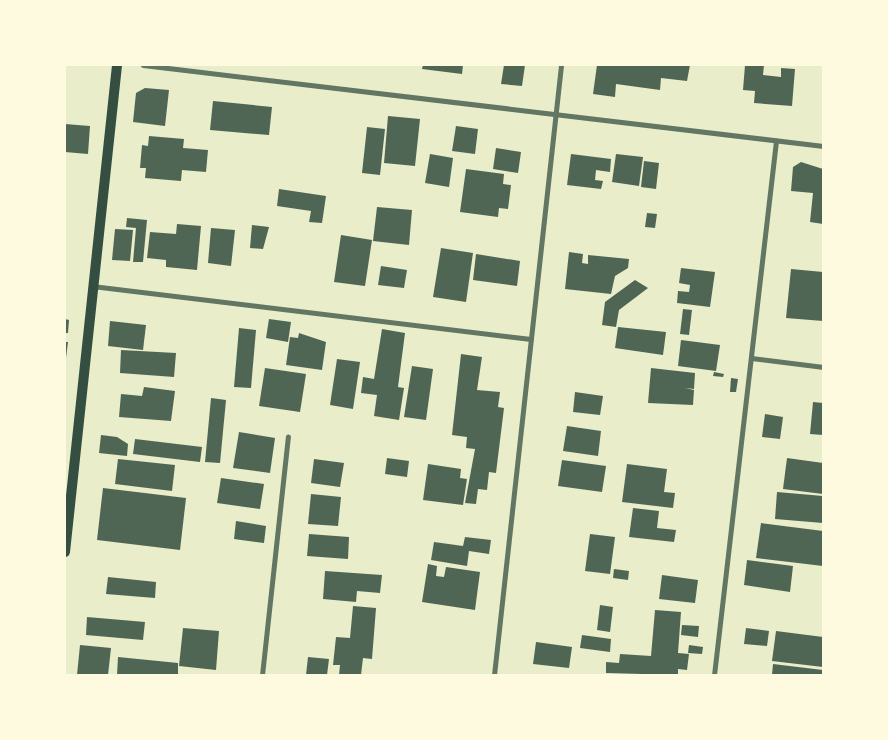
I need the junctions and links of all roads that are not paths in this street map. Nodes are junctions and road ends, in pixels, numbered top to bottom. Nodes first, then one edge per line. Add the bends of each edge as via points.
1 (117, 65) edge
2 (143, 65) edge
3 (561, 65) edge
4 (556, 114) junction
5 (776, 140) junction
6 (823, 146) edge
7 (90, 286) junction
8 (531, 339) junction
9 (751, 358) junction
10 (823, 367) edge
11 (288, 436) dead end
12 (65, 552) edge
13 (262, 675) edge
14 (494, 675) edge
15 (714, 675) edge

1 - 7 main road
2 - 4 street
3 - 4 street
4 - 5 street
4 - 8 street
5 - 6 street
5 - 9 street
7 - 8 street
7 - 12 main road
8 - 14 street
9 - 10 street
9 - 15 street
11 - 13 street

